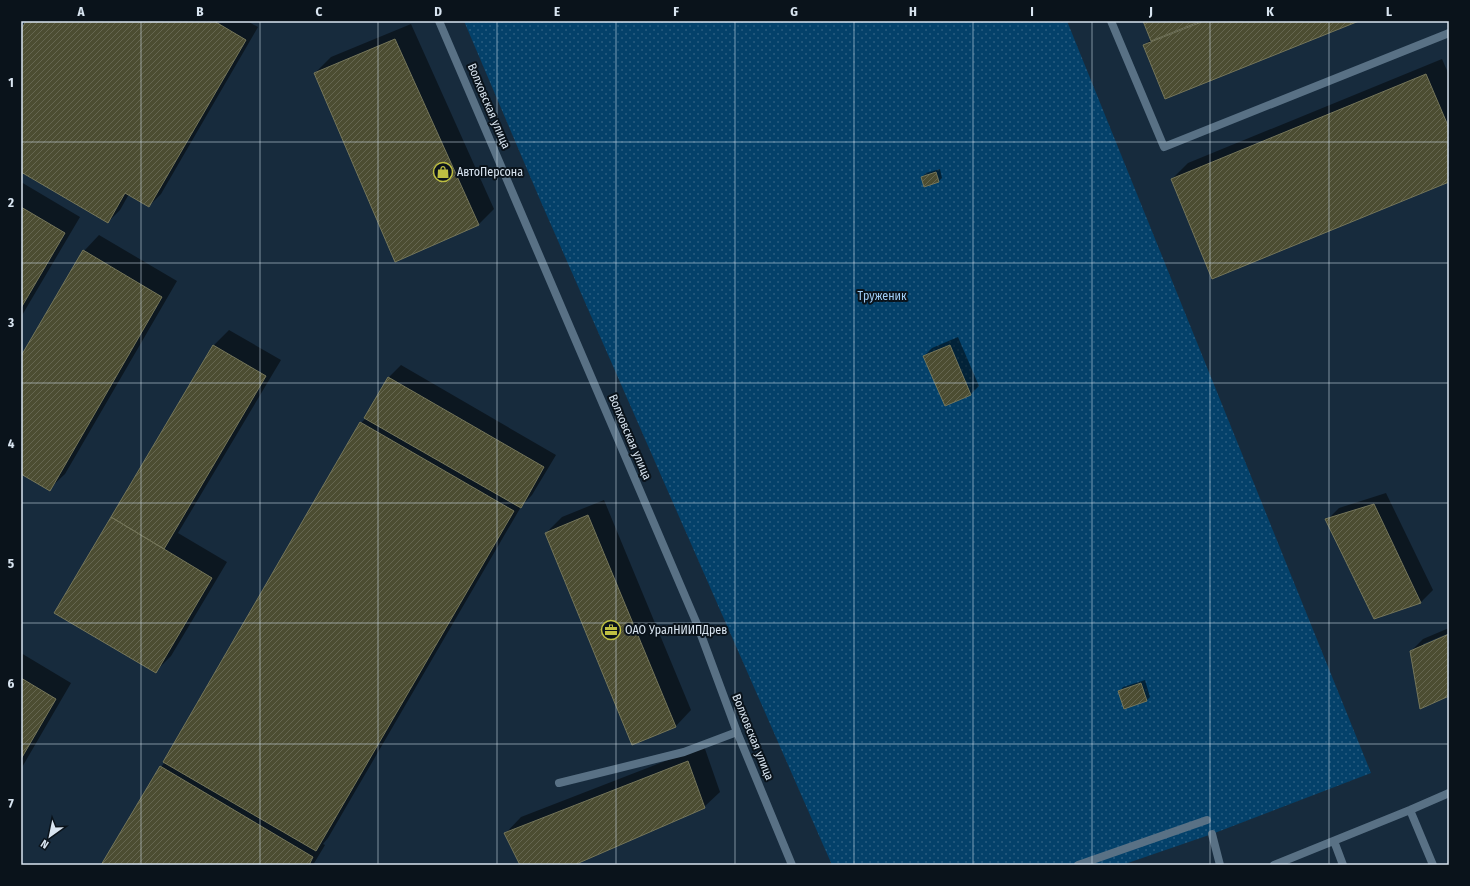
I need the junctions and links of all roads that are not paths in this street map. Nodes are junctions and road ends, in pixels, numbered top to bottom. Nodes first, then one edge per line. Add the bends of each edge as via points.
1 (439, 21) edge
2 (1111, 21) edge
3 (1449, 33) edge
4 (737, 732) junction
5 (559, 783) dead end
6 (1449, 793) edge
7 (1410, 810) junction
8 (1207, 820) dead end
9 (1212, 834) dead end
10 (1334, 841) junction
11 (792, 865) edge
12 (1078, 865) edge
13 (1220, 865) edge
14 (1274, 865) edge
15 (1343, 865) edge
16 (1433, 865) edge

1 - 4 street, Волховская улица via 697,624
2 - 3 street via 1164,147
4 - 5 street via 684,752
4 - 11 street, Волховская улица
6 - 7 street
7 - 10 street
7 - 16 street
8 - 12 street
9 - 13 street
10 - 14 street
10 - 15 street

